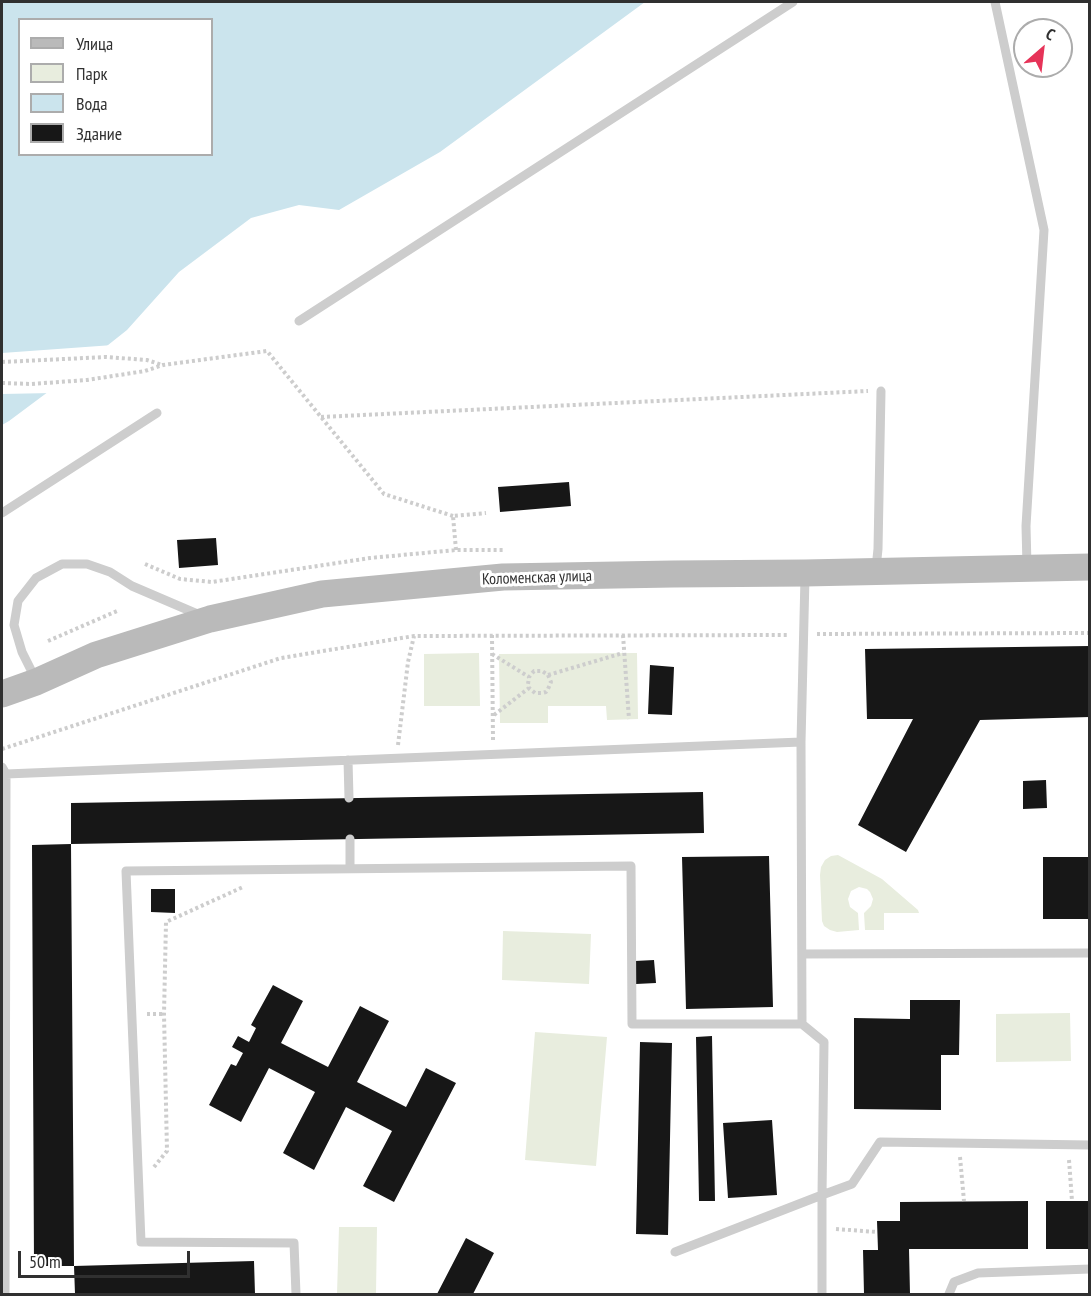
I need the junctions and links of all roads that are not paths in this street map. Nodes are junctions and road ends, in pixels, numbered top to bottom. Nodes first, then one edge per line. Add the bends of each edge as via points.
1 (793, 2) edge
2 (995, 2) edge
3 (299, 321) dead end
4 (881, 391) road end
5 (157, 413) dead end
6 (2, 513) edge
7 (1089, 567) edge
8 (1027, 568) junction
9 (876, 572) junction
10 (805, 573) junction
11 (210, 619) junction
12 (36, 681) junction
13 (2, 694) edge
14 (801, 742) junction
15 (348, 760) junction
16 (4, 770) edge
17 (349, 798) dead end
18 (350, 839) dead end
19 (350, 868) junction
20 (1089, 953) edge
21 (802, 954) junction
22 (4, 970) edge
23 (802, 1024) junction
24 (1089, 1145) edge
25 (822, 1195) junction
26 (675, 1252) dead end
27 (1089, 1269) edge
28 (5, 1294) edge
29 (296, 1294) edge
30 (822, 1294) edge
31 (950, 1294) edge

1 - 3 lane
2 - 8 lane via 1044,230 1026,526
4 - 9 lane
5 - 6 lane
7 - 8 street, Коломенская улица
8 - 9 street, Коломенская улица
9 - 10 street, Коломенская улица
10 - 11 street, Коломенская улица via 503,578 322,594
10 - 14 lane
11 - 12 street, Коломенская улица via 96,656
11 - 12 lane via 132,586 110,572 87,564 62,564 36,578 18,602 14,625
12 - 13 street, Коломенская улица
14 - 15 lane
14 - 21 lane
15 - 16 lane
15 - 17 lane
16 - 22 lane
18 - 19 lane
19 - 23 lane via 631,866 632,1024
19 - 29 lane via 126,871 141,1242 294,1243
20 - 21 lane
21 - 23 lane
22 - 28 lane
23 - 25 lane via 824,1042
24 - 25 lane via 880,1142 852,1184
25 - 26 lane
25 - 30 lane
27 - 31 lane via 978,1273 954,1282

